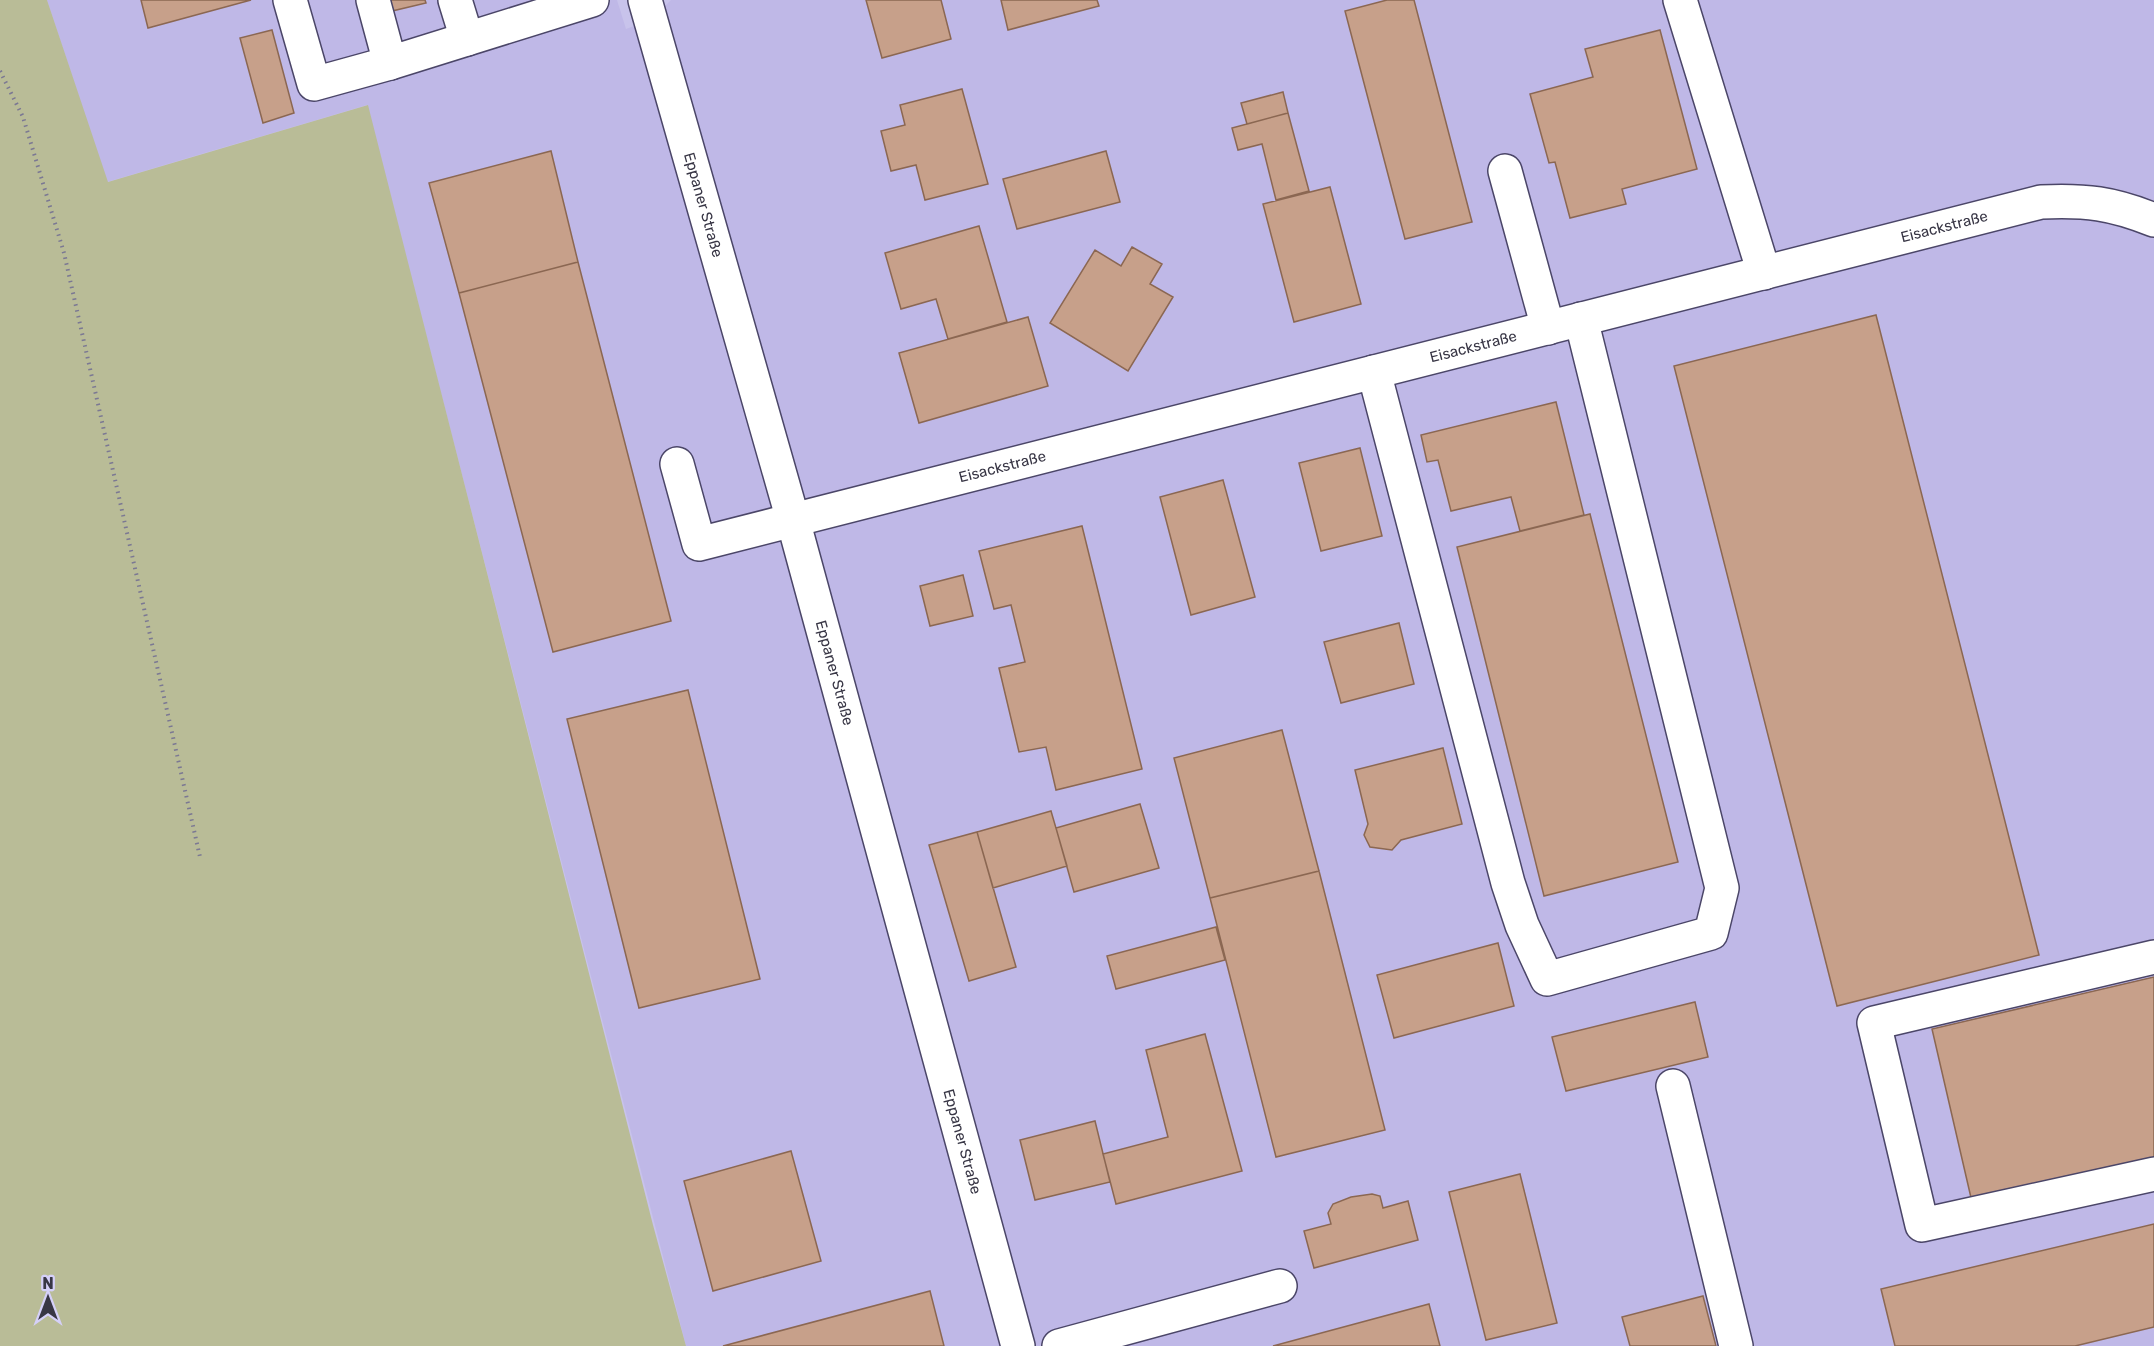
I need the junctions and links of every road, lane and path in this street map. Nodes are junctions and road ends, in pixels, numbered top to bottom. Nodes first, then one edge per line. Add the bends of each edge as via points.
1 (290, 0) edge
2 (373, 0) edge
3 (455, 0) edge
4 (645, 0) edge
5 (1680, 0) edge
6 (581, 2) edge
7 (467, 39) junction
8 (390, 63) junction
9 (0, 71) edge
10 (1505, 171) dead end
11 (2154, 220) edge
12 (1764, 273) junction
13 (1581, 319) junction
14 (1548, 328) junction
15 (1374, 372) junction
16 (677, 464) dead end
17 (793, 520) junction
18 (200, 857) dead end
19 (2154, 957) edge
20 (1673, 1086) dead end
21 (2154, 1173) edge
22 (1280, 1286) dead end
23 (1018, 1346) edge
24 (1059, 1346) edge
25 (1736, 1346) edge

1 - 8 street via 314,84
2 - 8 street
3 - 7 street
4 - 17 street, Eppaner Straße
5 - 12 street
6 - 7 street
7 - 8 street
9 - 18 path via 22,117 64,253
10 - 14 street
11 - 12 street, Eisackstraße via 2085,200 2041,202
12 - 13 street, Eisackstraße
13 - 14 street, Eisackstraße
13 - 15 street via 1722,888 1712,933 1547,979 1508,883
14 - 15 street, Eisackstraße
15 - 17 street, Eisackstraße
16 - 17 street, Eisackstraße via 699,544
17 - 23 street, Eppaner Straße
19 - 21 street via 1874,1023 1922,1225
20 - 25 street
22 - 24 street

